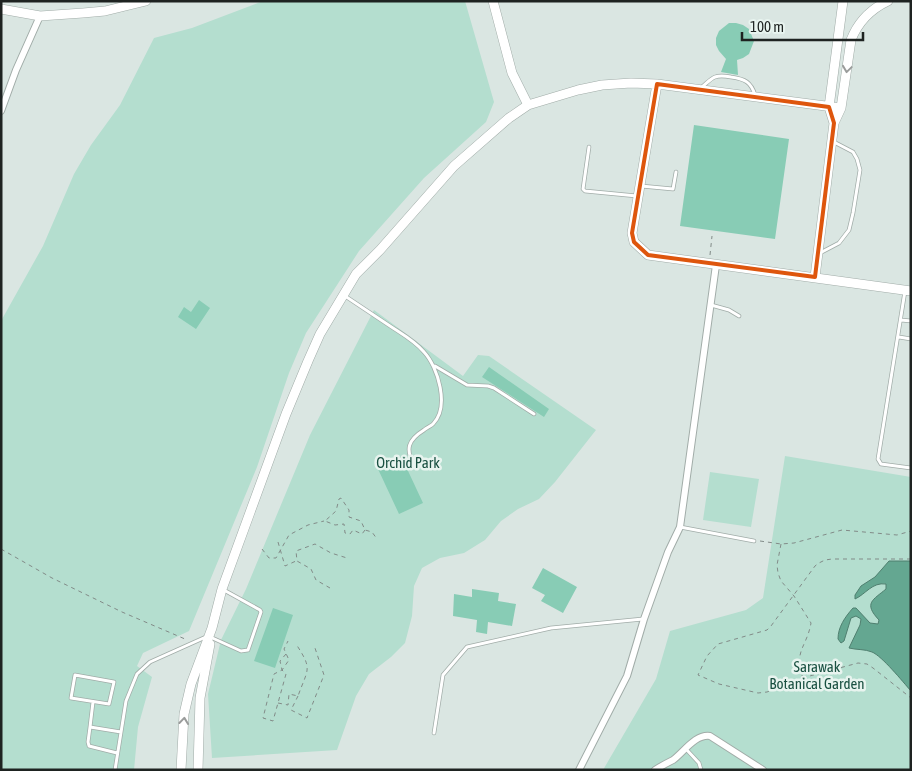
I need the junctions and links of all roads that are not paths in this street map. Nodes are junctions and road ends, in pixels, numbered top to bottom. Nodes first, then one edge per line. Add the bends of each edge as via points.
1 (493, 1) edge
2 (843, 1) edge
3 (888, 1) edge
4 (141, 2) edge
5 (120, 5) edge
6 (1, 9) edge
7 (40, 16) junction
8 (657, 84) junction
9 (700, 90) junction
10 (756, 97) junction
11 (528, 106) junction
12 (829, 107) junction
13 (841, 108) junction
14 (1, 111) edge
15 (834, 123) junction
16 (832, 140) junction
17 (589, 148) dead end
18 (676, 172) dead end
19 (640, 186) junction
20 (638, 196) junction
21 (818, 254) junction
22 (712, 264) junction
23 (814, 277) junction
24 (908, 291) edge
25 (343, 294) junction
26 (711, 305) junction
27 (739, 316) dead end
28 (901, 320) junction
29 (911, 321) edge
30 (899, 337) junction
31 (911, 339) edge
32 (434, 366) junction
33 (534, 414) dead end
34 (414, 465) dead end
35 (911, 468) edge
36 (680, 527) junction
37 (754, 541) road end
38 (222, 589) junction
39 (644, 619) junction
40 (210, 634) junction
41 (93, 702) junction
42 (90, 727) junction
43 (121, 732) junction
44 (434, 733) dead end
45 (686, 749) junction
46 (117, 753) junction
47 (115, 770) edge
48 (181, 770) edge
49 (198, 770) edge
50 (579, 770) edge
51 (655, 770) edge
52 (701, 770) edge
53 (763, 770) edge

1 - 11 street via 512,73
2 - 12 street
3 -> 13 street via 871,12 854,31
4 - 5 street
5 - 7 street via 83,14
6 - 7 street
7 - 14 street
8 - 9 street
8 - 11 street via 602,85
8 - 19 street
9 - 10 street
9 - 10 lane via 715,77 722,76 748,82
10 - 12 street
11 - 25 street via 509,118 454,166 356,274
12 - 13 street
12 - 15 street
13 - 15 street
15 - 16 street
16 - 21 street
16 - 21 lane via 853,152 860,170 849,230 839,243
17 - 20 lane via 585,191
18 - 19 lane via 673,189
19 - 20 street
20 - 22 street via 632,233 634,242 641,249 648,255 662,258
21 - 23 street
22 - 23 street
22 - 26 street
23 - 24 street
24 - 28 lane
25 - 32 lane via 410,339
25 - 38 street via 308,360
26 - 27 lane
26 - 36 street
28 - 29 lane
28 - 30 lane
30 - 31 lane
30 - 35 lane via 878,459 881,464
32 - 33 lane via 467,385 494,388
32 - 34 lane via 441,401 439,414 434,424 410,442 408,455
36 - 37 lane
36 - 39 street
38 - 40 street
38 - 40 lane via 258,607 261,612 248,650 241,651
39 - 44 lane via 551,628 467,647 443,675
39 - 50 street via 627,676
40 - 43 lane via 150,662 137,674 126,701
48 -> 40 street via 184,714 191,684
40 - 49 street via 200,698
41 - 41 lane via 71,698 75,675 114,682 109,704
41 - 42 lane
42 - 43 lane
42 - 46 lane via 89,746
43 - 46 lane
45 - 51 street
45 - 52 lane
45 - 53 street via 701,737 710,736
46 - 47 lane

